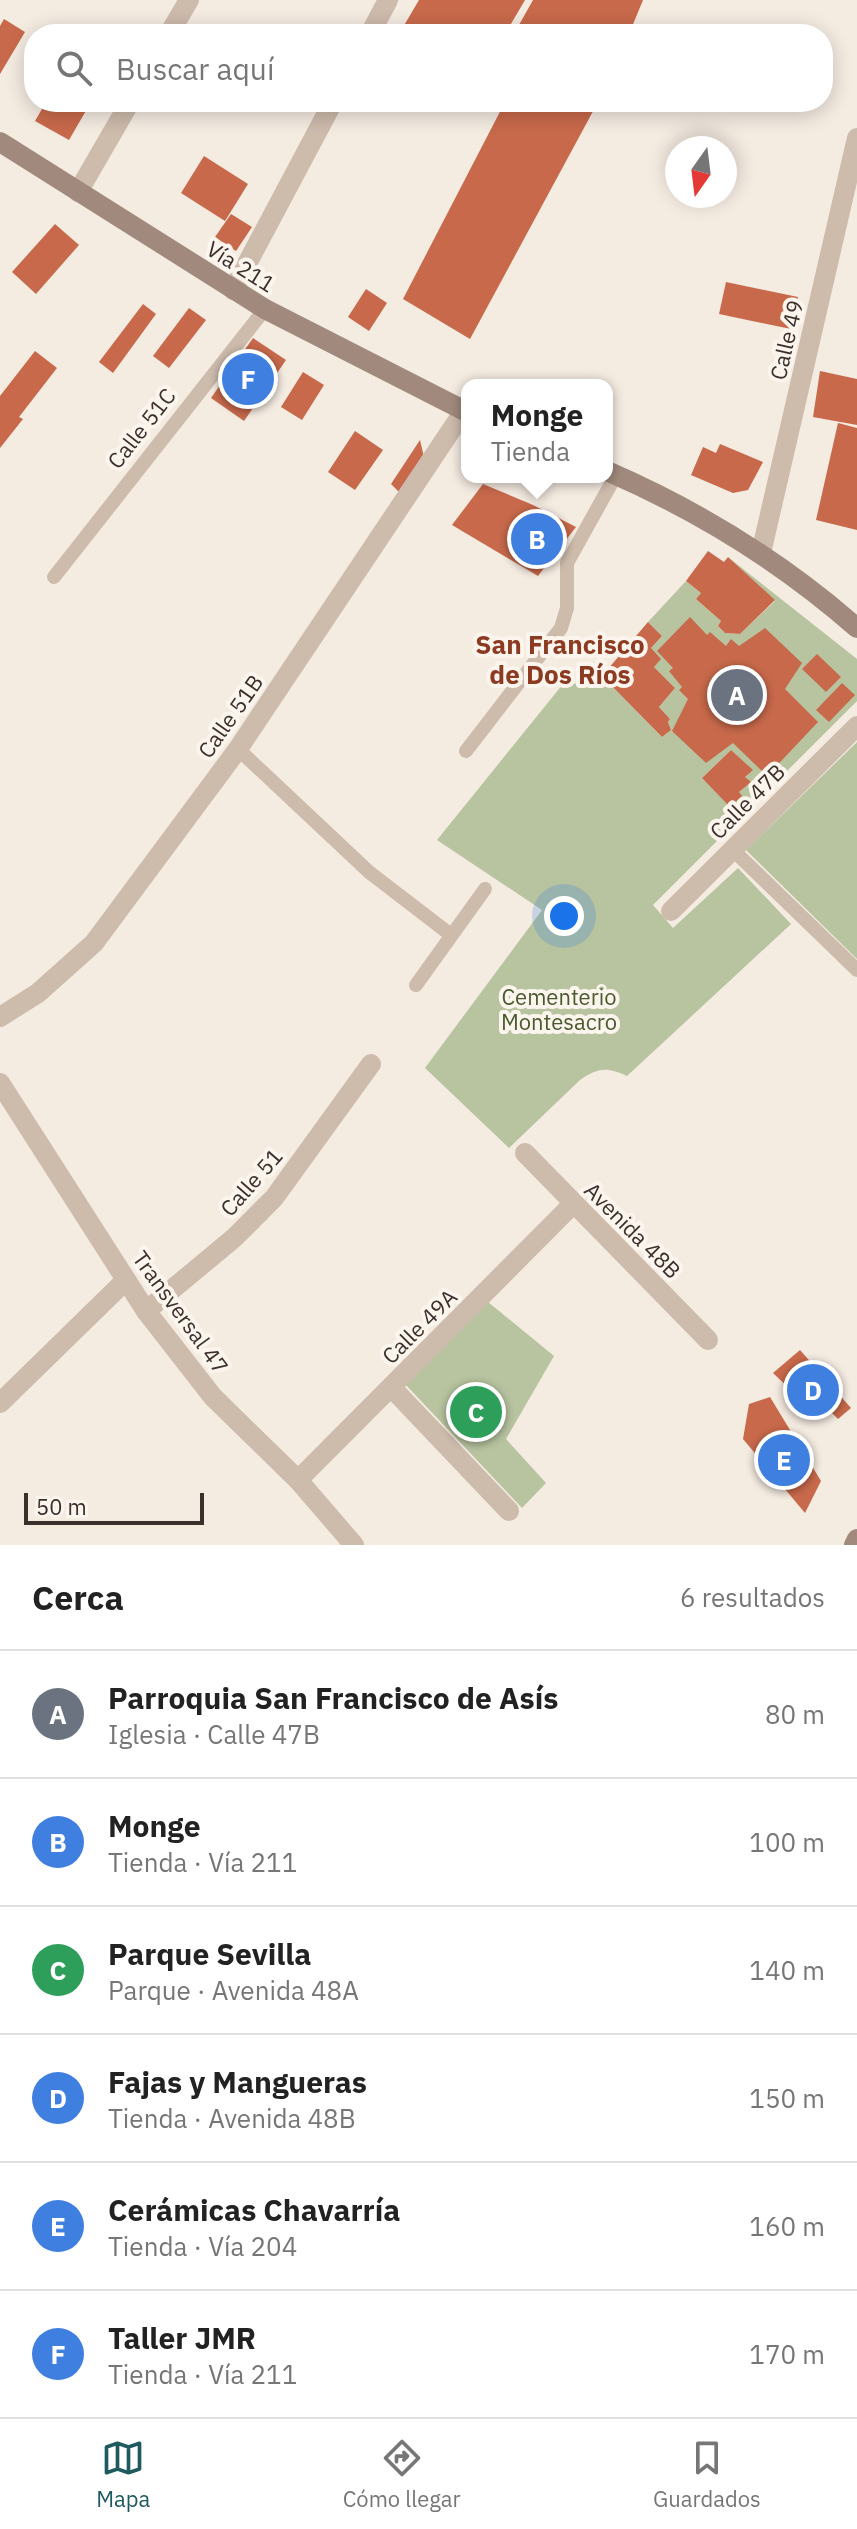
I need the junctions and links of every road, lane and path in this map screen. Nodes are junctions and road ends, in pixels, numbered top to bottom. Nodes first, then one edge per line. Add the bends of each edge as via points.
1 (189, 0) edge
2 (388, 0) edge
3 (175, 24) edge
4 (375, 24) edge
5 (124, 112) edge
6 (328, 112) edge
7 (857, 138) edge
8 (0, 142) edge
9 (78, 192) junction
10 (233, 290) junction
11 (265, 309) junction
12 (461, 408) edge
13 (461, 418) edge
14 (613, 474) edge
15 (606, 483) edge
16 (761, 553) junction
17 (54, 577) dead end
18 (857, 628) edge
19 (857, 726) edge
20 (238, 749) junction
21 (466, 751) dead end
22 (732, 849) junction
23 (485, 889) dead end
24 (671, 911) dead end
25 (451, 935) junction
26 (857, 970) edge
27 (416, 985) dead end
28 (0, 1017) edge
29 (371, 1064) dead end
30 (0, 1083) edge
31 (525, 1153) dead end
32 (573, 1204) junction
33 (126, 1280) junction
34 (146, 1311) junction
35 (708, 1340) dead end
36 (392, 1388) junction
37 (0, 1403) edge
38 (298, 1480) junction
39 (509, 1511) dead end
40 (857, 1539) edge
41 (354, 1545) edge
42 (854, 1545) edge

1 - 3 street
2 - 4 street
5 - 9 street
6 - 10 street
7 - 16 street, Calle 49
8 - 9 main road, Vía 211
9 - 10 main road, Vía 211
10 - 11 main road, Vía 211
11 - 12 main road, Vía 211
11 - 17 lane, Calle 51C
13 - 20 street, Calle 51B
14 - 16 main road via 693,512
15 - 21 lane via 567,563 567,608 561,628
16 - 18 main road
19 - 22 street, Calle 47B
20 - 25 lane via 369,872
20 - 28 street, Calle 51B via 94,943 38,993
22 - 24 street, Calle 47B
22 - 26 lane
23 - 25 lane
25 - 27 lane
29 - 34 street, Calle 51 via 274,1198
30 - 33 street, Transversal 47
31 - 32 street, Avenida 48B
32 - 35 street, Avenida 48B
32 - 36 street, Calle 49A
33 - 34 street, Transversal 47
33 - 37 street
34 - 38 street, Transversal 47 via 213,1397
36 - 38 street, Calle 49A
36 - 39 street
38 - 41 street, Transversal 47
40 - 42 main road

